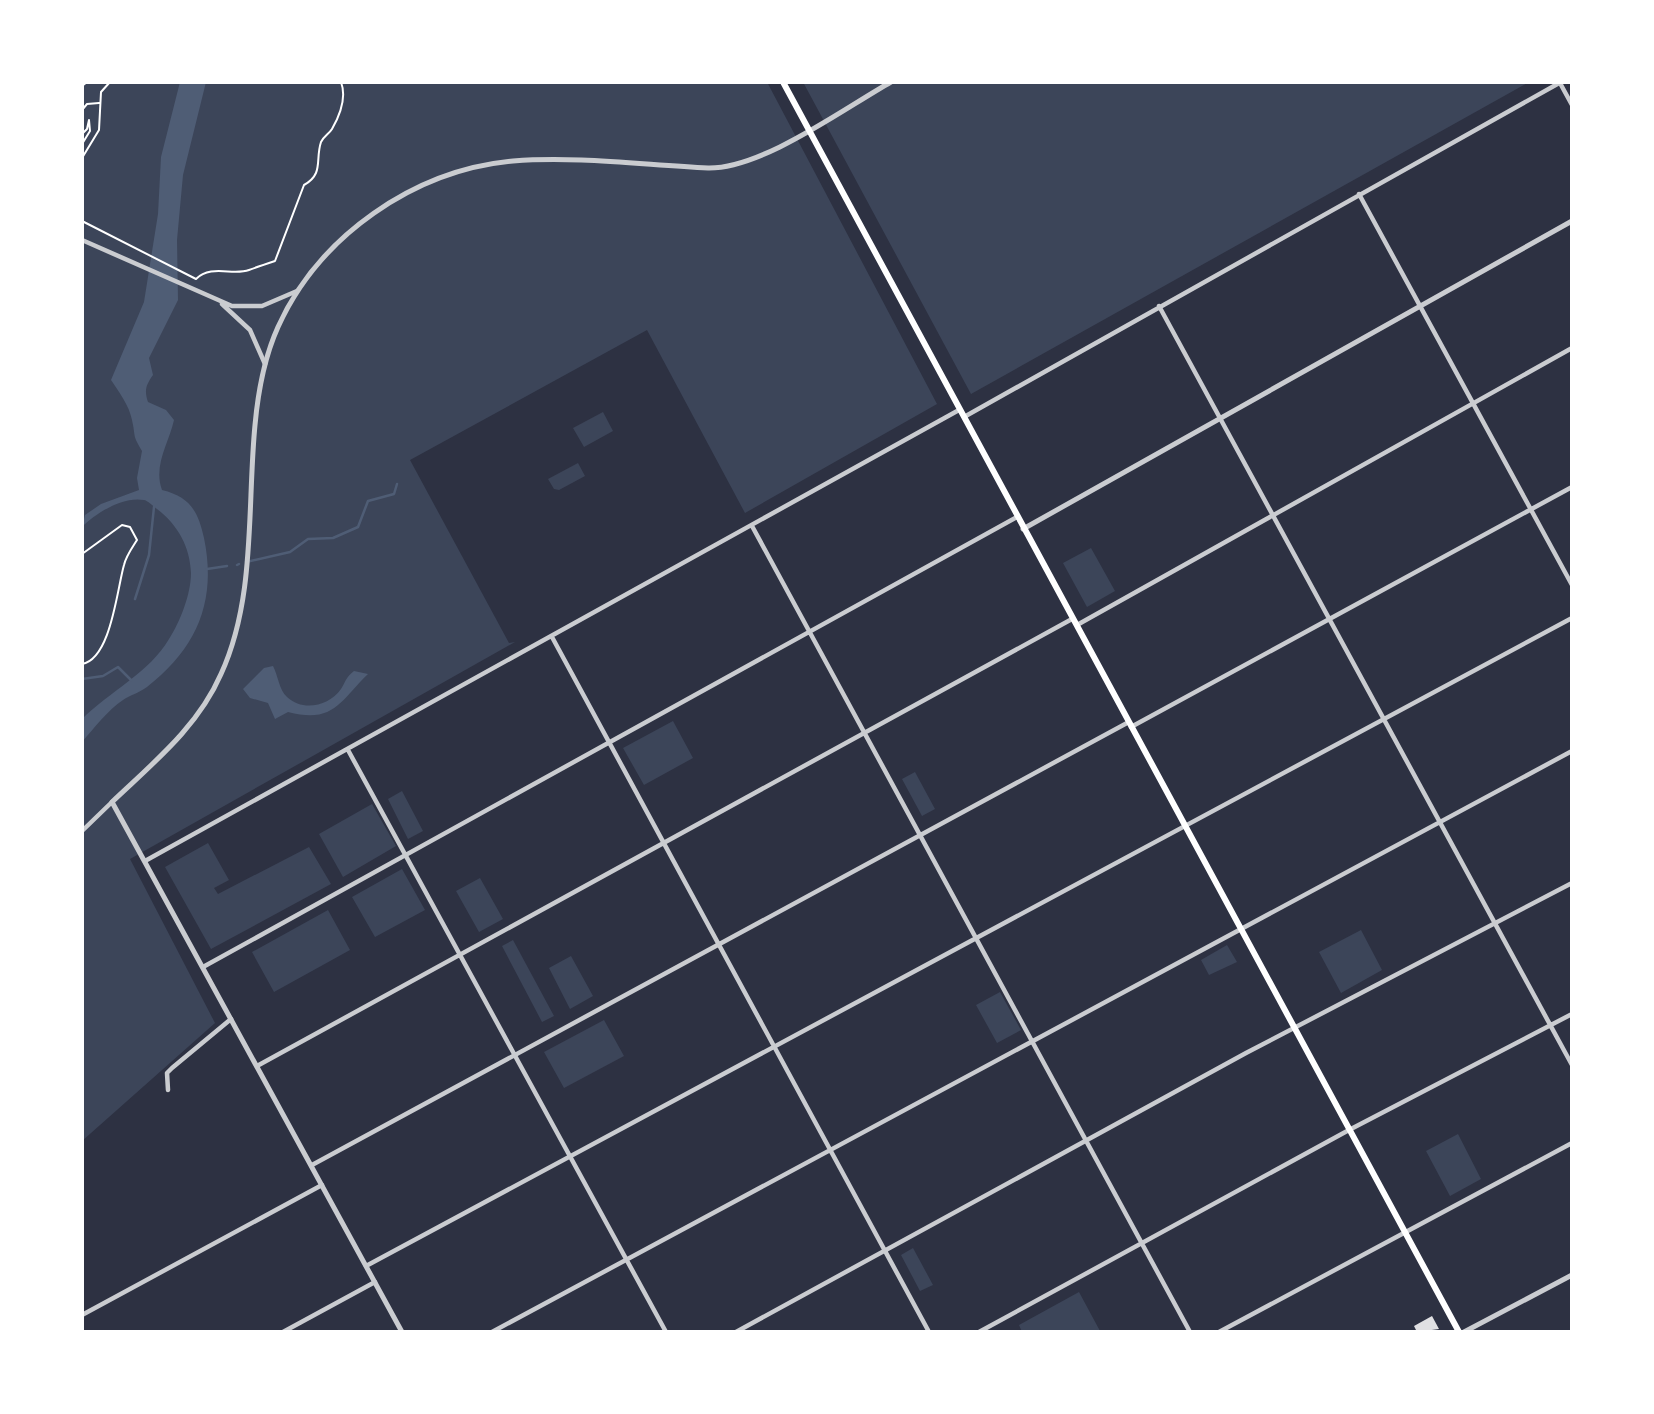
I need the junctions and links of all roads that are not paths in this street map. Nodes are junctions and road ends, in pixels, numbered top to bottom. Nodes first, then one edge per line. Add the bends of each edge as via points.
1 (783, 82) edge
2 (891, 82) edge
3 (1560, 83) edge
4 (1572, 105) edge
5 (808, 129) junction
6 (1359, 194) junction
7 (1572, 222) edge
8 (82, 240) edge
9 (303, 286) junction
10 (219, 302) junction
11 (1159, 306) junction
12 (1420, 306) junction
13 (1572, 348) edge
14 (266, 365) junction
15 (1472, 403) junction
16 (959, 410) junction
17 (963, 418) junction
18 (1220, 418) junction
19 (1572, 487) edge
20 (1530, 509) junction
21 (1273, 514) junction
22 (1017, 517) junction
23 (752, 526) junction
24 (1023, 528) junction
25 (1572, 585) edge
26 (1328, 617) junction
27 (1572, 618) edge
28 (1074, 622) junction
29 (809, 631) junction
30 (552, 637) junction
31 (1383, 718) junction
32 (1129, 725) junction
33 (866, 732) junction
34 (609, 741) junction
35 (348, 750) junction
36 (1572, 751) edge
37 (112, 802) junction
38 (1439, 821) junction
39 (1183, 824) junction
40 (82, 831) edge
41 (922, 834) junction
42 (664, 844) junction
43 (405, 854) junction
44 (145, 862) junction
45 (1572, 883) edge
46 (1495, 923) junction
47 (1239, 928) junction
48 (977, 936) junction
49 (720, 945) junction
50 (460, 954) junction
51 (203, 967) junction
52 (1572, 1014) edge
53 (231, 1019) junction
54 (1550, 1025) junction
55 (1294, 1027) junction
56 (1033, 1040) junction
57 (775, 1045) junction
58 (515, 1054) junction
59 (1572, 1065) edge
60 (257, 1066) junction
61 (169, 1090) dead end
62 (1349, 1130) junction
63 (1087, 1140) junction
64 (1572, 1143) edge
65 (831, 1149) junction
66 (570, 1156) junction
67 (312, 1165) junction
68 (322, 1185) junction
69 (1404, 1232) junction
70 (1142, 1243) junction
71 (886, 1250) junction
72 (626, 1260) junction
73 (366, 1266) junction
74 (1572, 1275) edge
75 (375, 1282) junction
76 (82, 1315) edge
77 (283, 1332) edge
78 (402, 1332) edge
79 (492, 1332) edge
80 (666, 1332) edge
81 (736, 1332) edge
82 (929, 1332) edge
83 (979, 1332) edge
84 (1190, 1332) edge
85 (1219, 1332) edge
86 (1461, 1332) edge

1 - 5 main road
2 - 5 street
3 - 4 street
3 - 6 street
5 - 9 street via 756,158 726,167 533,160 454,173 410,191 370,215 332,250
5 - 16 main road
6 - 11 street
6 - 12 street
7 - 12 street
8 - 10 street
9 - 10 street via 262,306
9 - 14 street via 278,326
10 - 14 street via 250,330
11 - 17 street
11 - 18 street
12 - 15 street
12 - 18 street
13 - 15 street
14 - 37 street via 255,425 240,617 233,644 198,715
15 - 20 street
15 - 21 street
16 - 17 main road
16 - 23 street
17 - 22 main road
18 - 21 street
18 - 24 street
19 - 20 street
20 - 25 street
20 - 26 street
21 - 26 street
21 - 28 street
22 - 24 main road
22 - 29 street
23 - 29 street
23 - 30 street
24 - 28 main road
26 - 31 street
26 - 32 street
27 - 31 street
28 - 32 main road
28 - 33 street
29 - 33 street
29 - 34 street
30 - 34 street
30 - 35 street
31 - 38 street
31 - 39 street
32 - 39 main road
32 - 41 street
33 - 41 street
33 - 42 street
34 - 42 street
34 - 43 street
35 - 43 street
35 - 44 street
36 - 38 street
37 - 40 street
37 - 44 street
38 - 46 street
38 - 47 street
39 - 47 main road
39 - 48 street
41 - 48 street
41 - 49 street
42 - 49 street
42 - 50 street
43 - 50 street
43 - 51 street
44 - 51 street
45 - 46 street
46 - 54 street
46 - 55 street
47 - 55 main road
47 - 56 street
48 - 56 street
48 - 57 street
49 - 57 street
49 - 58 street
50 - 58 street
50 - 60 street
51 - 53 street
52 - 54 street
53 - 60 street
53 - 61 street via 167,1073
54 - 59 street
54 - 62 street
55 - 62 main road
55 - 63 street
56 - 63 street
56 - 65 street
57 - 65 street
57 - 66 street
58 - 66 street
58 - 67 street
60 - 67 street
62 - 69 main road
62 - 70 street
63 - 70 street
63 - 71 street
64 - 69 street
65 - 71 street
65 - 72 street
66 - 72 street
66 - 73 street
67 - 68 street
68 - 73 street
68 - 76 street
69 - 85 street
69 - 86 main road
70 - 83 street
70 - 84 street
71 - 81 street
71 - 82 street
72 - 79 street
72 - 80 street
73 - 75 street
74 - 86 street
75 - 77 street
75 - 78 street

